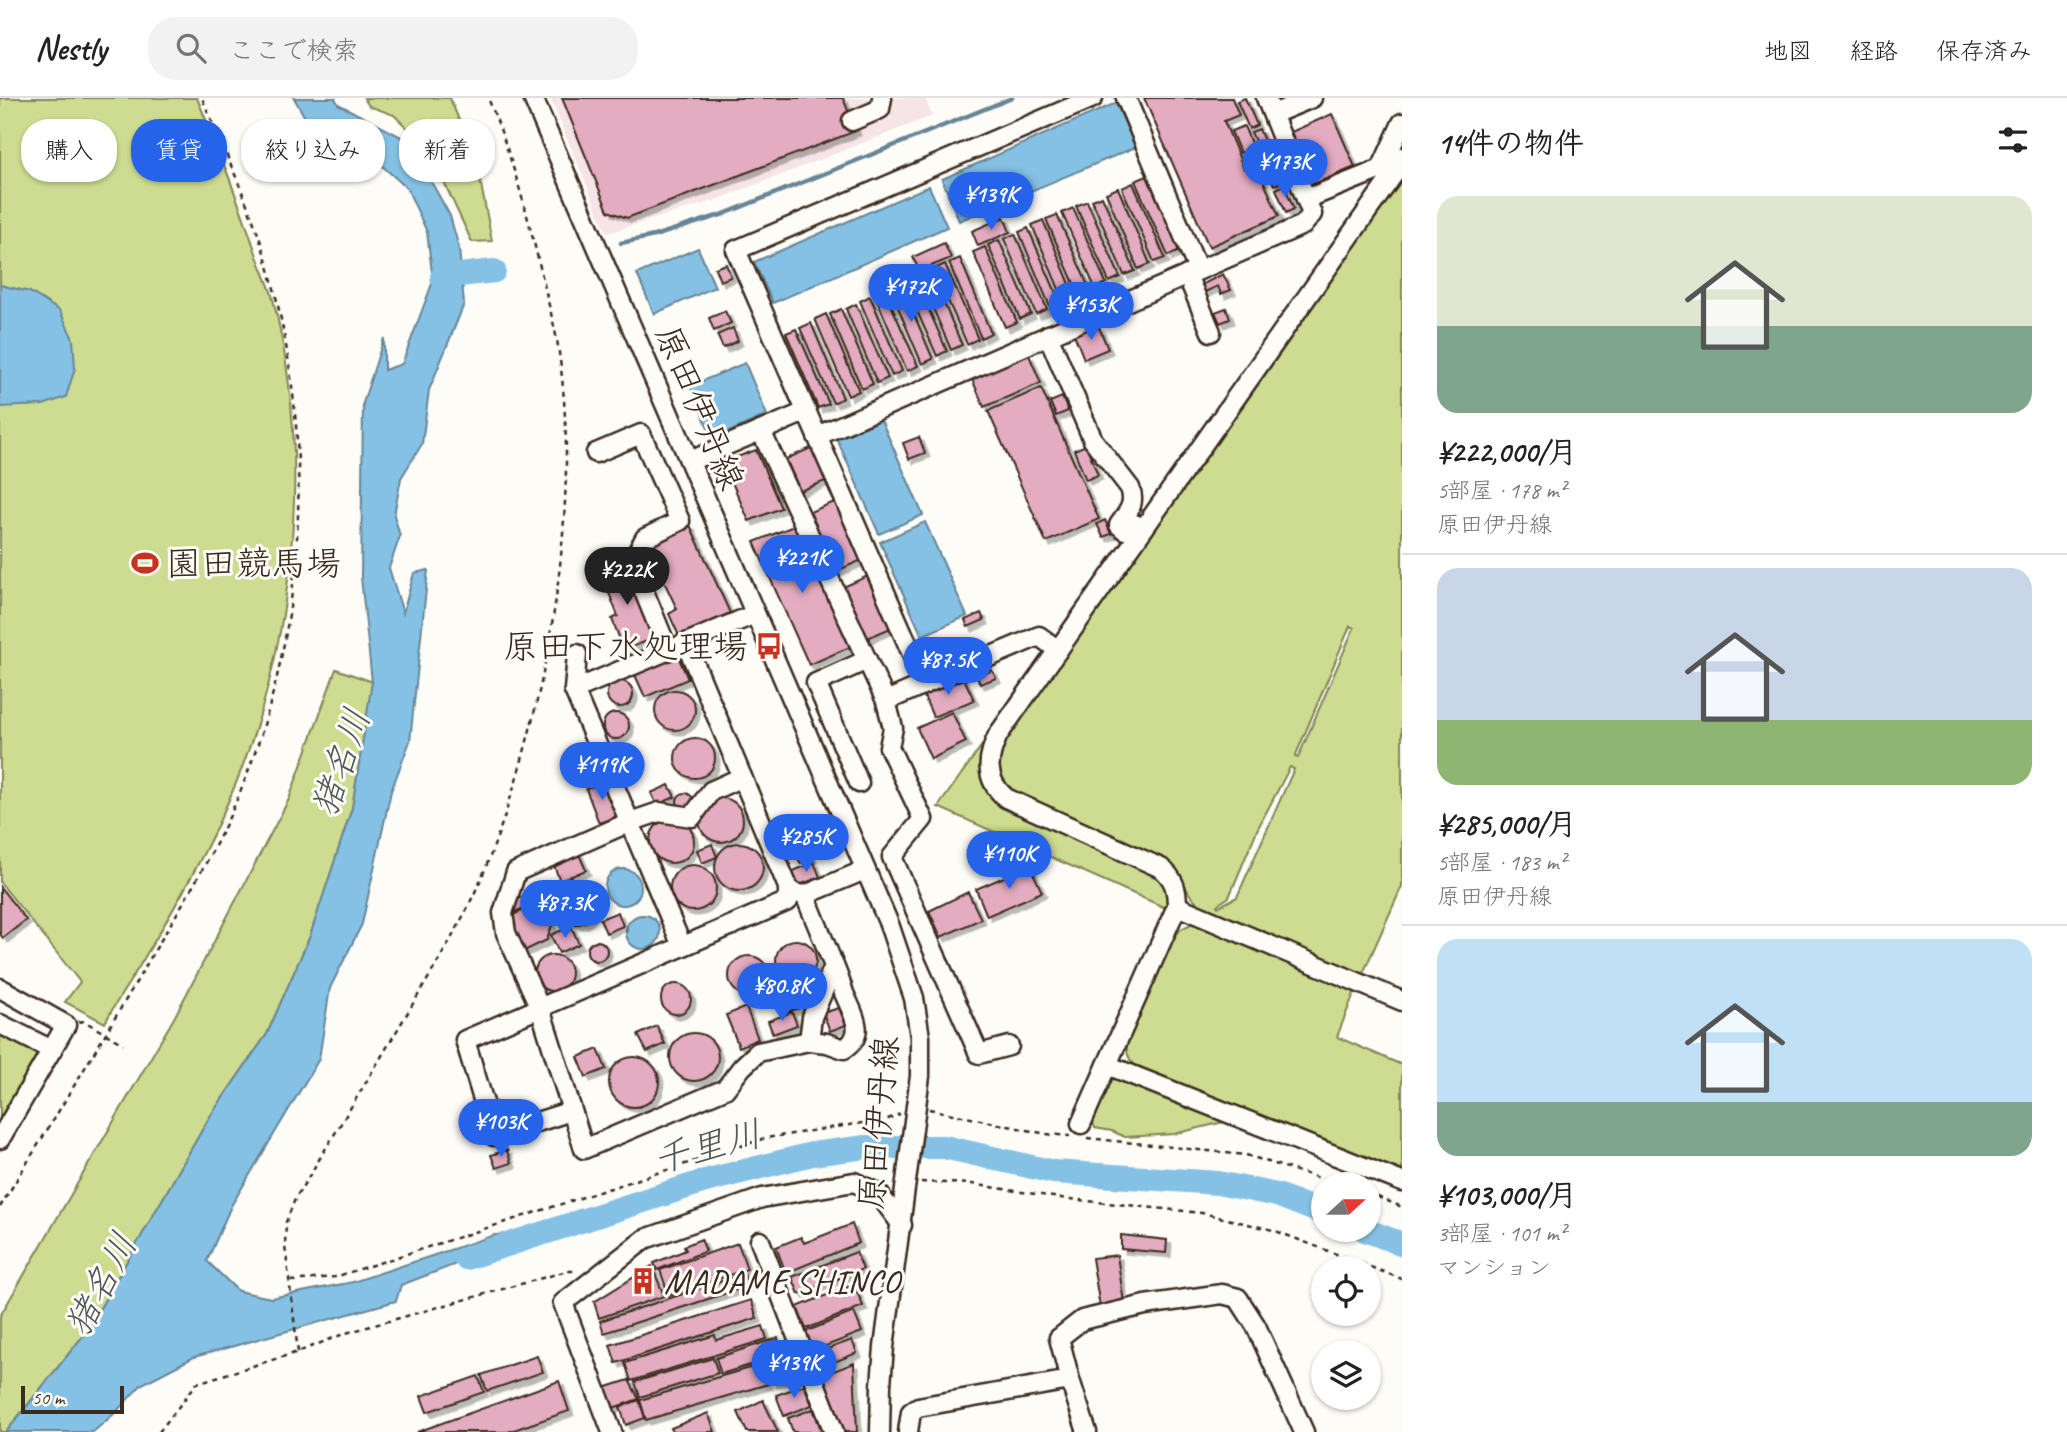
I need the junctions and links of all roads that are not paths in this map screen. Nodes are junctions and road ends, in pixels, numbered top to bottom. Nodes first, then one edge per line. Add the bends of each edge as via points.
1 (533, 98) edge
2 (882, 98) edge
3 (1093, 98) edge
4 (1126, 98) edge
5 (1312, 98) edge
6 (1269, 106) edge
7 (852, 121) dead end
8 (1402, 123) edge
9 (1402, 157) edge
10 (1307, 199) junction
11 (1193, 272) junction
12 (1211, 332) dead end
13 (1048, 335) junction
14 (805, 412) junction
15 (761, 431) junction
16 (817, 436) junction
17 (596, 453) dead end
18 (690, 461) junction
19 (706, 499) junction
20 (676, 510) junction
21 (1144, 528) junction
22 (755, 614) junction
23 (686, 643) junction
24 (668, 650) junction
25 (1058, 650) junction
26 (577, 654) dead end
27 (867, 660) junction
28 (816, 682) junction
29 (925, 684) junction
30 (574, 690) junction
31 (790, 694) junction
32 (886, 701) junction
33 (742, 777) junction
34 (859, 783) dead end
35 (629, 822) junction
36 (866, 870) junction
37 (797, 893) junction
38 (1177, 906) junction
39 (682, 946) junction
40 (834, 966) junction
41 (0, 988) edge
42 (1402, 1001) edge
43 (540, 1008) junction
44 (0, 1024) edge
45 (809, 1041) junction
46 (1009, 1046) dead end
47 (52, 1050) junction
48 (1107, 1065) junction
49 (571, 1111) junction
50 (1080, 1133) road end
51 (0, 1139) edge
52 (1402, 1182) edge
53 (902, 1225) junction
54 (760, 1241) dead end
55 (1070, 1380) junction
56 (612, 1432) edge
57 (834, 1432) edge
58 (880, 1432) edge
59 (908, 1432) edge
60 (1087, 1432) edge
61 (1304, 1432) edge

1 - 18 street, 原田伊丹線
2 - 7 street via 880,109
3 - 14 street via 736,250
4 - 11 street
5 - 6 street
6 - 10 street
8 - 10 street via 1381,169
9 - 21 street
10 - 11 street via 1312,214 1303,225
11 - 12 street
11 - 13 street
13 - 16 street
13 - 21 street via 1093,440 1130,488 1132,506 1119,525 1125,530 1132,523
14 - 15 street
14 - 16 street
15 - 18 street
15 - 27 street
16 - 29 street
17 - 20 street via 641,434
18 - 19 street, 原田伊丹線
19 - 20 street
19 - 22 street, 原田伊丹線
20 - 24 street via 680,521 645,538 632,562
21 - 25 street
22 - 23 street
22 - 31 street, 原田伊丹線
23 - 24 street
23 - 33 street
24 - 30 street
25 - 29 street via 1039,636
25 - 38 street via 998,735 988,763 992,783 1006,798 1161,868 1173,882
26 - 30 street
27 - 28 street
27 - 32 street
28 - 31 street
28 - 34 street
29 - 32 street
30 - 35 street
31 - 36 street, 原田伊丹線
32 - 46 street via 893,728 889,747 923,819 892,857 979,1055
33 - 35 street via 710,791 692,817 659,811
33 - 37 street
35 - 39 street
35 - 43 street via 516,872 503,913 506,933
36 - 37 street
36 - 53 street, 原田伊丹線 via 914,998 920,1037 917,1112
37 - 39 street
37 - 40 street
38 - 42 street
38 - 48 street
39 - 43 street
40 - 45 street via 812,1017
40 - 45 street via 856,1016 853,1043 844,1049
41 - 47 street via 75,1023
43 - 49 street
43 - 49 street via 465,1040 490,1124 494,1136
44 - 47 street
45 - 49 street via 758,1052 725,1089 584,1149
47 - 51 street
48 - 50 street
48 - 52 street
53 - 56 street via 878,1194 855,1182 762,1198 645,1239 563,1303
53 - 58 street, 原田伊丹線 via 884,1347
54 - 57 street
55 - 59 street via 918,1407 911,1412
55 - 60 street
55 - 61 street via 1059,1338 1082,1320 1222,1294 1238,1298 1256,1325

